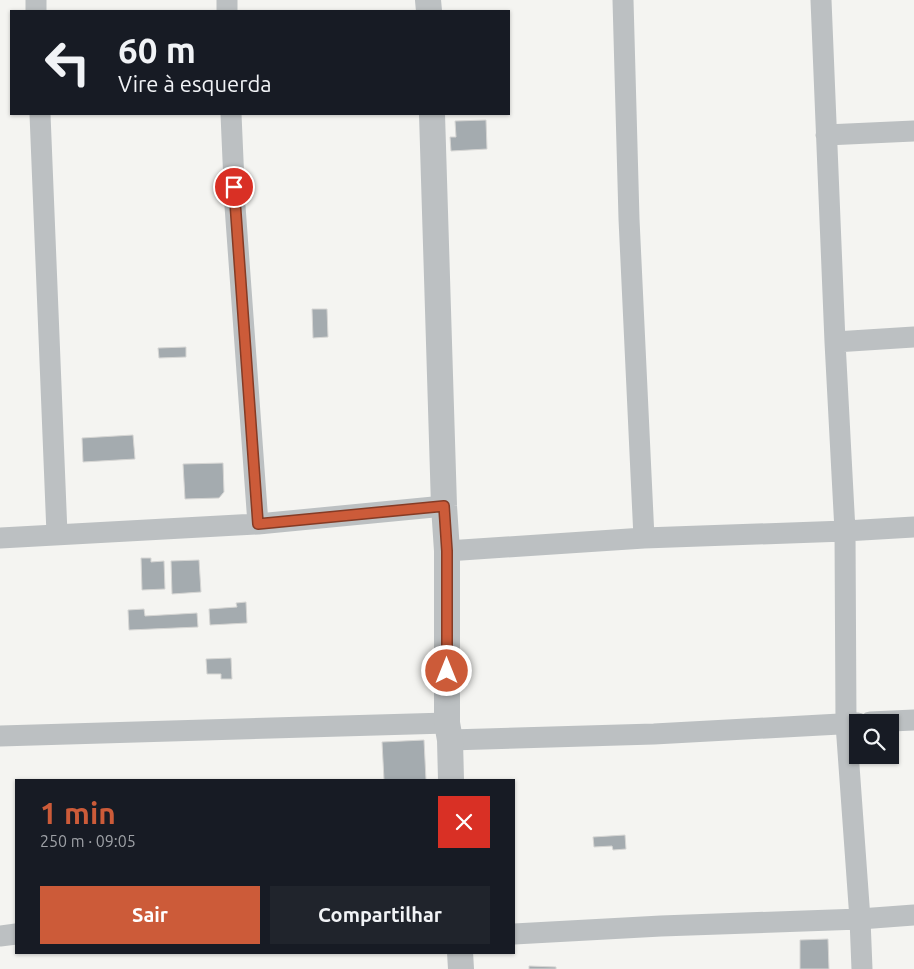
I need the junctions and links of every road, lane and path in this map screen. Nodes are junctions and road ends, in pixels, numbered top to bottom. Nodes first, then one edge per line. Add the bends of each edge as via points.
1 (623, 0) edge
2 (821, 0) edge
3 (40, 115) edge
4 (231, 115) edge
5 (432, 115) edge
6 (914, 131) edge
7 (826, 135) junction
8 (914, 338) edge
9 (835, 342) junction
10 (444, 506) junction
11 (258, 524) junction
12 (914, 527) edge
13 (845, 531) junction
14 (57, 534) junction
15 (0, 538) edge
16 (644, 538) junction
17 (447, 551) junction
18 (852, 714) edge
19 (914, 720) edge
20 (899, 721) edge
21 (849, 723) edge
22 (448, 732) junction
23 (0, 736) edge
24 (854, 764) edge
25 (451, 779) edge
26 (914, 915) edge
27 (860, 919) junction
28 (15, 934) edge
29 (515, 934) edge
30 (0, 936) edge
31 (460, 954) edge
32 (461, 969) edge
33 (862, 969) edge

1 - 16 street via 629,229
2 - 7 street
3 - 14 street
4 - 11 street
5 - 10 street
6 - 7 street
7 - 9 street
8 - 9 street
9 - 13 street
10 - 11 street
10 - 17 street
11 - 14 street
12 - 13 street
13 - 16 street
13 - 18 street
14 - 15 street
16 - 17 street
17 - 22 street
19 - 20 street
21 - 22 street via 664,733
22 - 23 street
22 - 25 street
24 - 27 street
26 - 27 street
27 - 29 street
27 - 33 street
28 - 30 street
31 - 32 street

